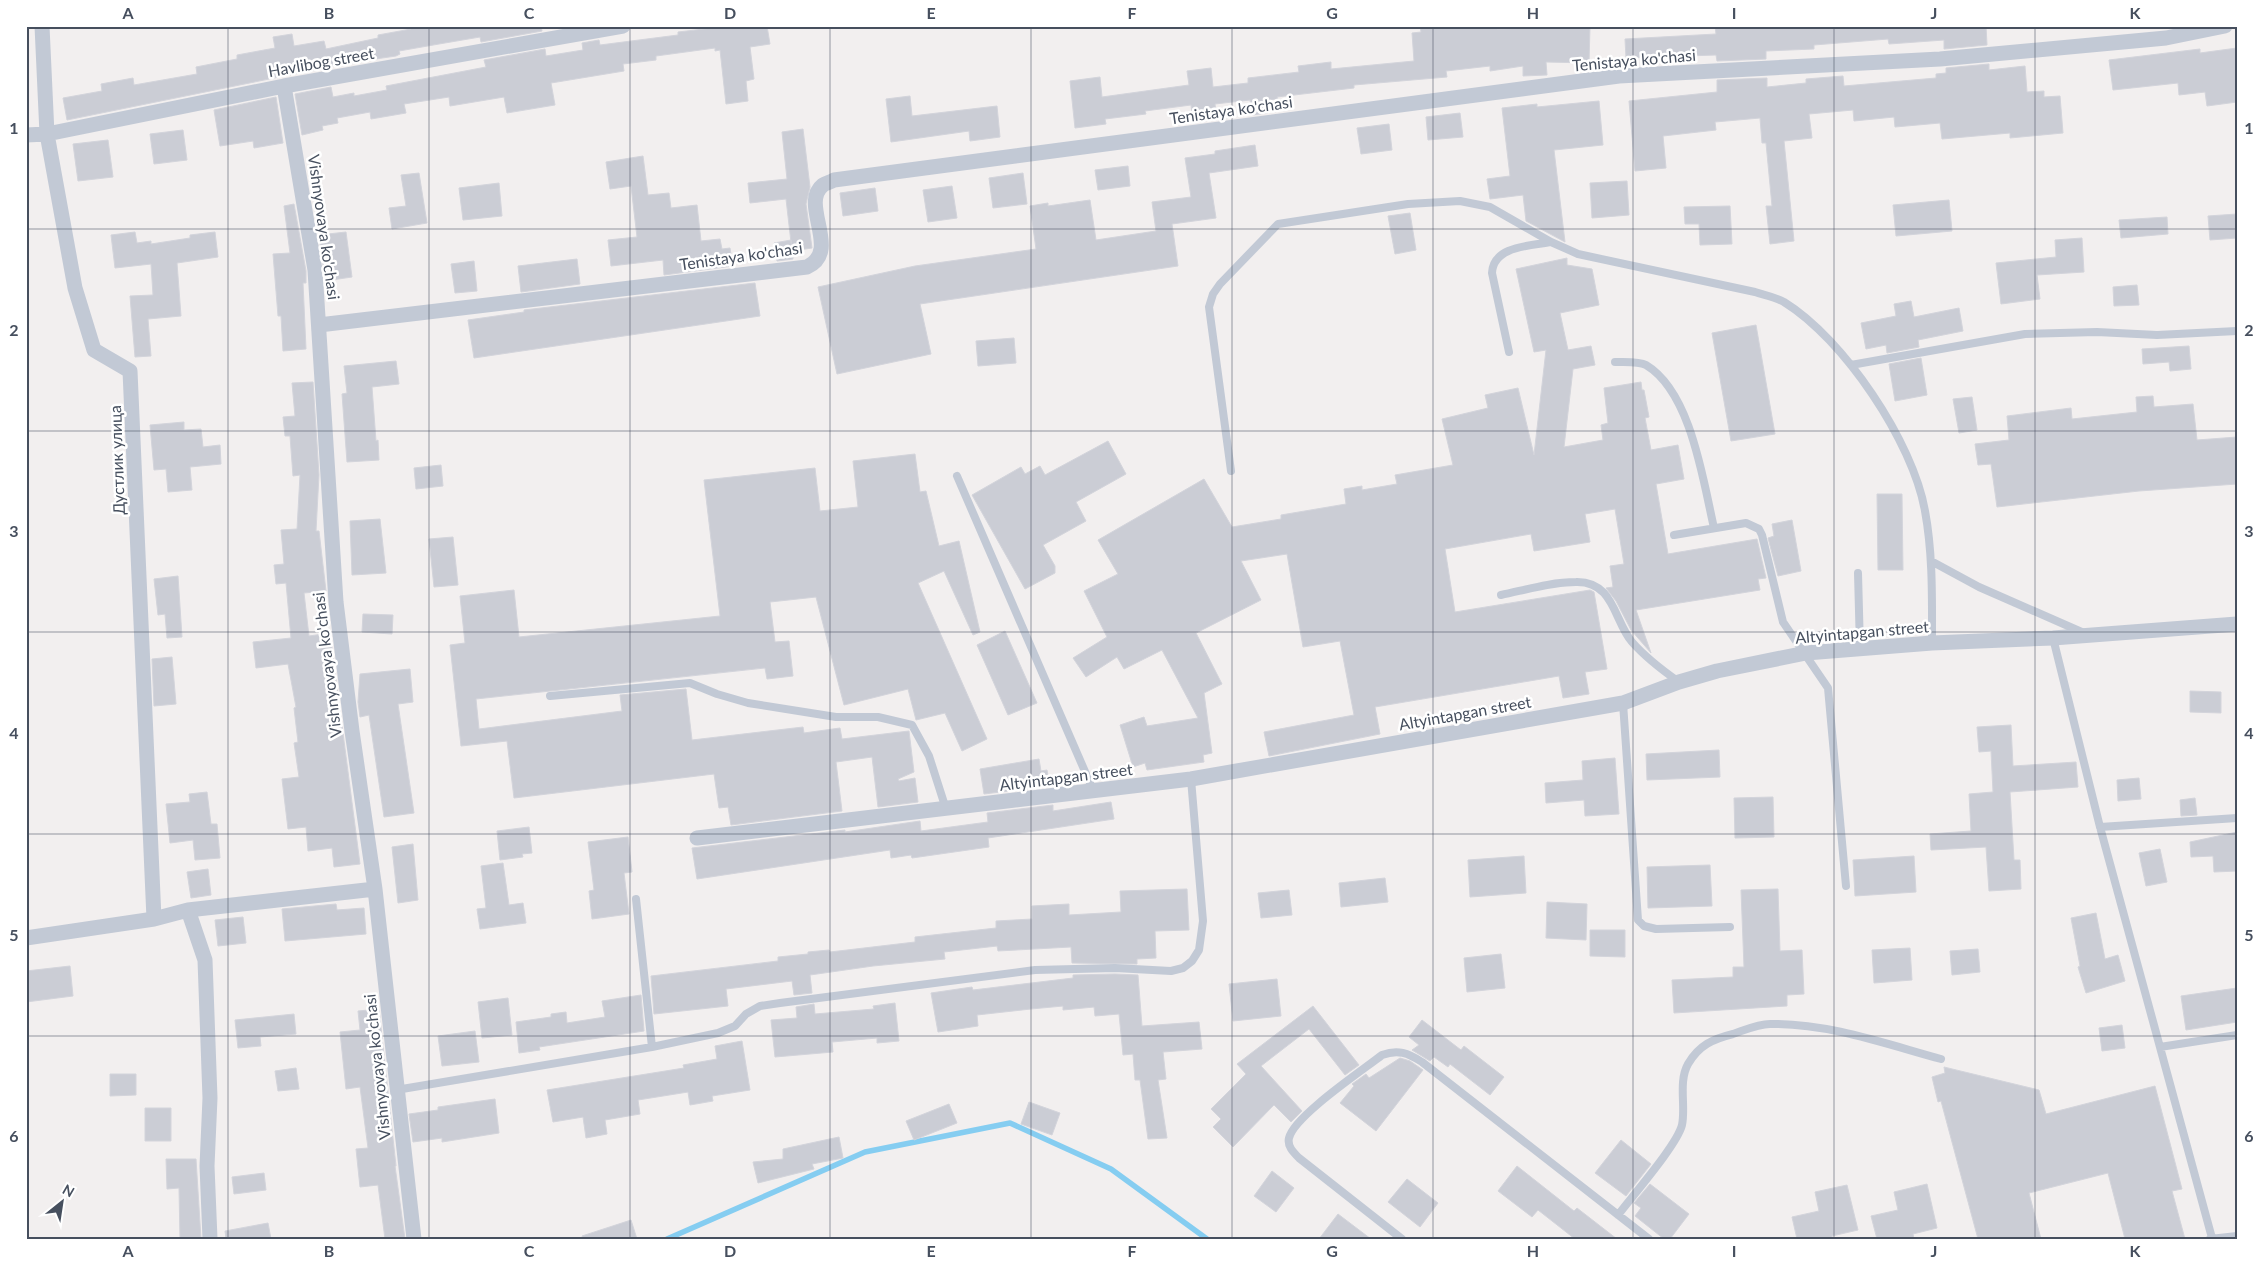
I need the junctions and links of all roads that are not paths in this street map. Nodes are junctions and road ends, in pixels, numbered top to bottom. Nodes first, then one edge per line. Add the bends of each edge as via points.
1 (42, 26) edge
2 (623, 26) edge
3 (2225, 26) edge
4 (284, 86) junction
5 (47, 134) junction
6 (26, 135) edge
7 (1551, 242) junction
8 (319, 326) junction
9 (2237, 331) edge
10 (1510, 352) dead end
11 (1615, 362) dead end
12 (1851, 365) junction
13 (1231, 471) dead end
14 (957, 476) dead end
15 (1714, 528) junction
16 (1674, 535) dead end
17 (1931, 561) junction
18 (1858, 573) dead end
19 (1500, 595) dead end
20 (2237, 624) edge
21 (2090, 636) junction
22 (2053, 638) junction
23 (1932, 643) junction
24 (1860, 649) junction
25 (1806, 653) junction
26 (1679, 682) junction
27 (550, 696) dead end
28 (1623, 703) junction
29 (1191, 779) junction
30 (1093, 790) junction
31 (946, 809) junction
32 (2237, 818) edge
33 (2100, 827) junction
34 (697, 838) dead end
35 (1846, 886) dead end
36 (376, 889) junction
37 (636, 899) dead end
38 (188, 910) junction
39 (154, 919) junction
40 (1730, 927) dead end
41 (26, 938) edge
42 (2237, 1035) edge
43 (652, 1046) junction
44 (2160, 1047) junction
45 (1941, 1059) dead end
46 (396, 1090) junction
47 (1618, 1215) junction
48 (2237, 1236) edge
49 (2211, 1238) edge
50 (210, 1239) edge
51 (414, 1239) edge
52 (1402, 1239) edge
53 (1649, 1239) edge

1 - 5 street, Дустлик улица
2 - 4 street, Hаvlibog street
3 - 8 street, Tenistaya ko'chasi via 2166,38 1940,58 1619,76 834,180 818,193 816,203 822,248 816,263 807,267
4 - 5 street, Hаvlibog street
4 - 8 street, Vishnyovaya ko'chasi via 316,270
5 - 6 street, Hаvlibog street
5 - 39 street, Дустлик улица via 75,288 94,350 130,371
7 - 10 lane via 1505,252 1497,256 1492,265
7 - 12 lane via 1578,254 1755,292 1782,301 1809,320
7 - 13 lane via 1490,207 1460,201 1408,204 1278,224 1220,284 1208,307
8 - 36 street, Vishnyovaya ko'chasi via 336,602
9 - 12 lane via 2025,334
11 - 15 lane via 1644,364 1669,385 1693,437
12 - 17 lane via 1885,416 1914,469 1925,510
14 - 30 lane
15 - 16 lane
15 - 25 lane via 1746,524 1759,529 1783,622
17 - 21 lane via 1979,587
17 - 23 lane
18 - 24 lane
19 - 26 lane via 1578,582 1597,586 1612,602 1631,640 1655,665
20 - 21 street, Altyintapgan street
21 - 22 street, Altyintapgan street
22 - 23 street, Altyintapgan street
22 - 33 lane
23 - 24 street, Altyintapgan street
24 - 25 street, Altyintapgan street
25 - 26 street, Altyintapgan street
25 - 35 lane via 1828,688
26 - 28 street, Altyintapgan street
27 - 31 lane via 690,683 748,703 836,717 878,717 912,725 929,756
28 - 29 street, Altyintapgan street
28 - 40 lane via 1638,920 1644,926 1656,929
29 - 30 street, Altyintapgan street
29 - 43 lane via 1203,921 1198,950 1183,968 1171,972 1114,968 1035,970 780,1003 760,1006 734,1026 718,1033
30 - 31 street, Altyintapgan street
31 - 34 street, Altyintapgan street
32 - 33 lane
33 - 44 lane
36 - 38 street
36 - 46 street, Vishnyovaya ko'chasi
37 - 43 lane
38 - 39 street
38 - 50 street via 205,960 210,1098 207,1166
39 - 41 street
42 - 44 lane
43 - 46 lane
44 - 49 lane
45 - 47 lane via 1832,1030 1801,1026 1768,1024 1712,1039 1697,1051 1686,1067 1682,1125 1666,1152
46 - 51 street, Vishnyovaya ko'chasi
47 - 52 lane via 1422,1062 1406,1052 1392,1052 1382,1055 1319,1103 1288,1138 1290,1149 1298,1158
47 - 53 lane
48 - 49 lane

